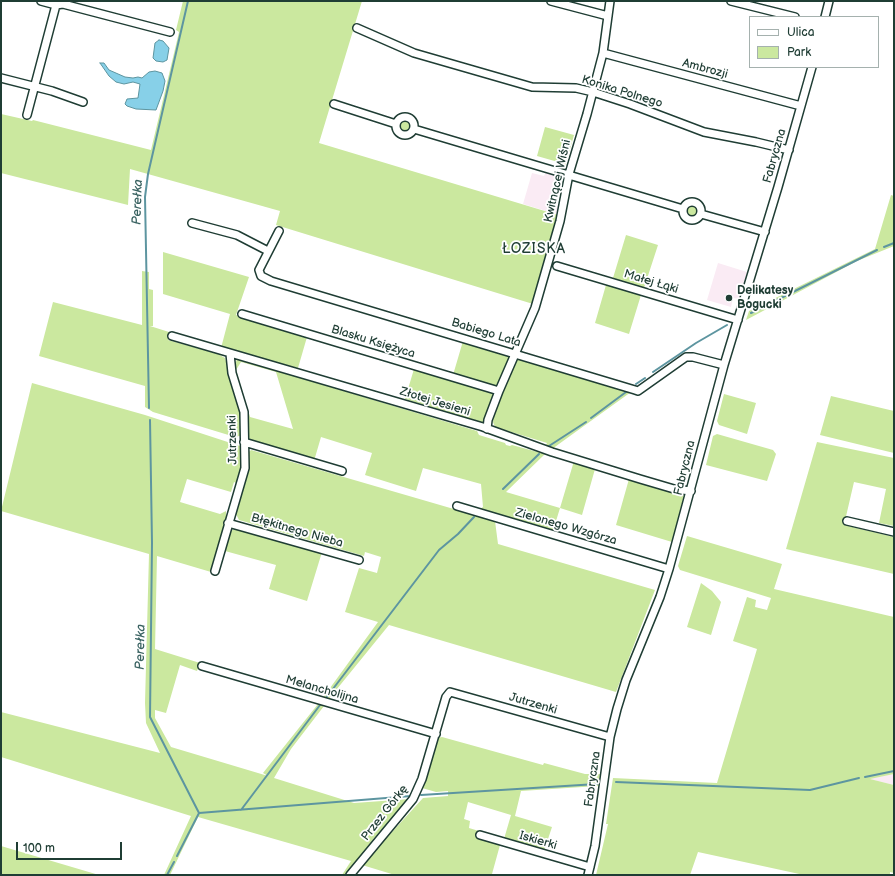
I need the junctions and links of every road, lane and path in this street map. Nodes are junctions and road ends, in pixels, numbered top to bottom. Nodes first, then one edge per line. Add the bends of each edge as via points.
1 (40, 1) edge
2 (550, 1) edge
3 (610, 1) edge
4 (731, 1) edge
5 (829, 1) edge
6 (56, 5) junction
7 (608, 16) junction
8 (791, 16) edge
9 (825, 16) edge
10 (358, 28) dead end
11 (170, 32) dead end
12 (603, 53) junction
13 (812, 68) edge
14 (1, 78) edge
15 (34, 87) junction
16 (593, 92) junction
17 (83, 102) dead end
18 (334, 104) dead end
19 (801, 106) junction
20 (27, 115) dead end
21 (396, 124) junction
22 (414, 129) junction
23 (789, 150) junction
24 (568, 174) junction
25 (682, 209) junction
26 (701, 214) junction
27 (192, 223) dead end
28 (279, 231) dead end
29 (764, 232) junction
30 (268, 251) junction
31 (557, 266) dead end
32 (242, 314) dead end
33 (738, 320) junction
34 (172, 336) dead end
35 (230, 354) junction
36 (516, 354) junction
37 (724, 365) junction
38 (499, 391) junction
39 (487, 429) junction
40 (244, 442) junction
41 (342, 471) dead end
42 (691, 491) junction
43 (457, 506) dead end
44 (847, 521) dead end
45 (228, 523) junction
46 (894, 532) edge
47 (359, 560) dead end
48 (669, 569) junction
49 (215, 571) dead end
50 (202, 666) dead end
51 (450, 692) joint
52 (436, 734) junction
53 (610, 737) junction
54 (480, 835) dead end
55 (590, 867) junction
56 (350, 875) edge
57 (588, 875) edge

1 - 6 street
2 - 7 street
3 - 7 street, Kwitnącej Wiśni
4 - 8 street
5 - 9 street
6 - 11 street via 63,4
6 - 15 street
7 - 12 street, Kwitnącej Wiśni
10 - 16 street, Konika Polnego via 414,53 532,87 576,88
12 - 16 street, Kwitnącej Wiśni
12 - 19 street, Ambrozji
13 - 19 street, Fabryczna
14 - 15 street
15 - 17 street
15 - 20 street
16 - 23 street, Konika Polnego via 704,132
16 - 24 street, Kwitnącej Wiśni
18 - 21 street
19 - 23 street, Fabryczna
21 - 22 street via 398,132 402,135 410,134
21 - 22 street via 402,118 408,118 414,123
22 - 24 street
23 - 29 street, Fabryczna
24 - 25 street
24 - 36 street, Kwitnącej Wiśni via 560,221 537,301
25 - 26 street via 682,214 688,220 696,220
25 - 26 street via 688,202 694,202 700,208
26 - 29 street
27 - 30 street via 237,235
28 - 30 street, Babiego Lata
29 - 33 street, Fabryczna
30 - 36 street, Babiego Lata via 260,265 259,274 271,281
31 - 33 street, Małej Łąki
32 - 38 street, Blasku Księżyca
33 - 37 street, Fabryczna
34 - 35 street, Złotej Jesieni
35 - 39 street, Złotej Jesieni
35 - 40 street, Jutrzenki via 232,373 244,412
36 - 37 street, Babiego Lata via 638,391 686,357
36 - 38 street, Kwitnącej Wiśni
37 - 42 street, Fabryczna
38 - 39 street, Kwitnącej Wiśni
39 - 42 street, Złotej Jesieni via 568,457 674,489
40 - 41 street
40 - 45 street, Jutrzenki via 245,468
42 - 48 street, Fabryczna
43 - 48 street, Zielonego Wzgórza
44 - 46 street
45 - 47 street, Błękitnego Nieba
45 - 49 street, Jutrzenki
48 - 53 street, Fabryczna via 621,693
50 - 52 street, Melancholijna
51 - 52 street, Przez Górkę via 446,697
51 - 53 street, Jutrzenki
52 - 56 street, Przez Górkę via 414,799
53 - 55 street, Fabryczna
54 - 55 street, Iskierki
55 - 57 street, Fabryczna

